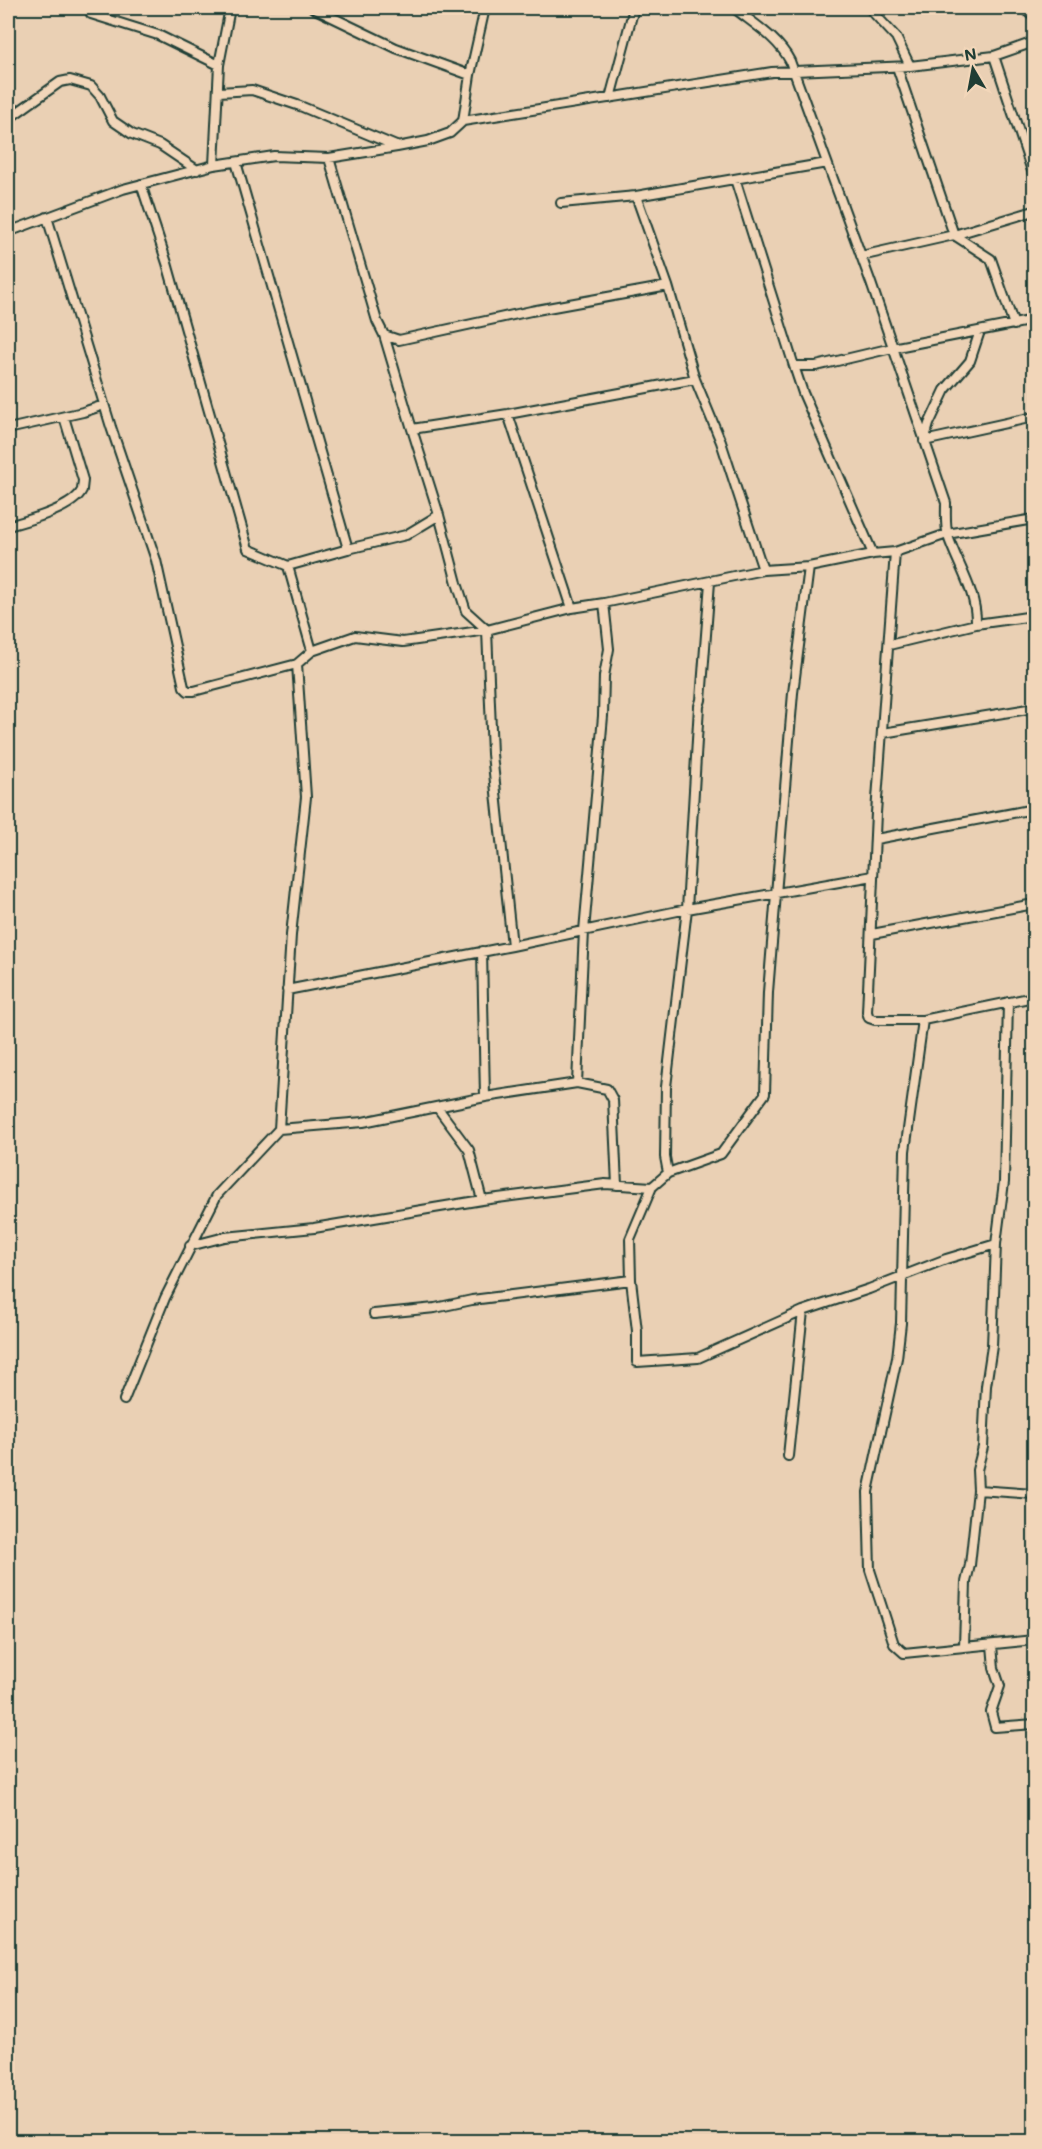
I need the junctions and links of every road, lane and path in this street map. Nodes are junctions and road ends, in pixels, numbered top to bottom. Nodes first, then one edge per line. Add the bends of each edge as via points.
1 (230, 8) edge
2 (313, 8) edge
3 (485, 8) edge
4 (634, 8) edge
5 (734, 8) edge
6 (869, 8) edge
7 (1023, 8) edge
8 (91, 14) dead end
9 (1035, 17) edge
10 (1035, 42) edge
11 (994, 56) junction
12 (219, 65) junction
13 (910, 66) junction
14 (897, 67) junction
15 (794, 72) junction
16 (470, 75) junction
17 (219, 92) junction
18 (610, 98) junction
19 (8, 119) edge
20 (463, 121) junction
21 (397, 147) junction
22 (329, 158) junction
23 (236, 162) junction
24 (827, 163) junction
25 (214, 165) junction
26 (197, 171) junction
27 (1035, 177) edge
28 (735, 179) junction
29 (141, 184) junction
30 (636, 196) junction
31 (561, 203) dead end
32 (1035, 211) edge
33 (47, 217) junction
34 (8, 232) edge
35 (954, 235) junction
36 (861, 256) junction
37 (668, 286) junction
38 (1035, 320) edge
39 (1014, 325) junction
40 (980, 331) junction
41 (384, 335) junction
42 (892, 348) junction
43 (794, 366) junction
44 (695, 379) junction
45 (104, 405) junction
46 (508, 414) junction
47 (63, 417) junction
48 (1035, 417) edge
49 (8, 429) edge
50 (412, 429) junction
51 (924, 441) junction
52 (439, 515) junction
53 (1035, 519) edge
54 (8, 526) edge
55 (947, 534) junction
56 (348, 549) junction
57 (895, 552) junction
58 (873, 554) junction
59 (288, 566) junction
60 (809, 567) junction
61 (763, 570) junction
62 (710, 582) junction
63 (604, 603) junction
64 (572, 608) junction
65 (1035, 616) edge
66 (976, 624) junction
67 (487, 630) junction
68 (889, 645) junction
69 (312, 651) junction
70 (297, 664) junction
71 (1035, 708) edge
72 (883, 733) junction
73 (1035, 809) edge
74 (876, 839) junction
75 (873, 876) junction
76 (776, 894) junction
77 (1035, 904) edge
78 (687, 909) junction
79 (584, 931) junction
80 (872, 934) junction
81 (512, 946) junction
82 (482, 951) junction
83 (287, 990) junction
84 (1035, 998) edge
85 (1008, 1002) junction
86 (923, 1020) junction
87 (577, 1083) junction
88 (485, 1096) junction
89 (437, 1107) junction
90 (279, 1130) junction
91 (668, 1173) junction
92 (617, 1185) junction
93 (652, 1187) junction
94 (482, 1200) junction
95 (996, 1244) junction
96 (190, 1246) junction
97 (901, 1277) junction
98 (631, 1280) junction
99 (803, 1311) junction
100 (374, 1314) dead end
101 (124, 1400) dead end
102 (788, 1456) dead end
103 (978, 1490) junction
104 (1035, 1494) edge
105 (1035, 1640) edge
106 (992, 1645) junction
107 (964, 1647) junction
108 (1035, 1724) edge

1 - 12 street
2 - 16 street via 396,48
3 - 16 street
4 - 18 street
5 - 15 street via 784,49
6 - 13 street via 896,37
7 - 9 street
8 - 12 street via 158,35
10 - 11 street
11 - 13 street
11 - 27 street
12 - 17 street
13 - 14 street
14 - 15 street
14 - 35 street
15 - 18 street via 772,72
15 - 24 street
16 - 20 street
17 - 21 street via 252,90
17 - 25 street
18 - 20 street
19 - 26 street via 60,82 70,80 91,86 113,121 160,145
20 - 21 street via 450,133
21 - 22 street
22 - 23 street via 274,156
22 - 41 street
23 - 25 street
23 - 56 street
24 - 28 street
24 - 36 street
25 - 26 street
26 - 29 street
28 - 30 street
28 - 43 street
29 - 33 street
29 - 59 street via 248,549
30 - 31 street
30 - 37 street
32 - 35 street
33 - 34 street
33 - 45 street
35 - 36 street
35 - 39 street via 991,259
36 - 42 street
37 - 41 street via 399,340
37 - 44 street
38 - 39 street
39 - 40 street
40 - 42 street
40 - 51 street via 970,361 945,390
41 - 50 street
42 - 43 street via 816,366
42 - 51 street
43 - 58 street
44 - 46 street
44 - 61 street via 721,442
45 - 47 street
45 - 70 street via 156,560 184,687 194,691
46 - 50 street
46 - 64 street
47 - 49 street
47 - 54 street via 83,480 82,489 74,499 43,516
48 - 51 street
50 - 52 street
51 - 55 street via 946,503
52 - 56 street via 406,536
52 - 67 street via 466,611
53 - 55 street
55 - 57 street
55 - 66 street via 968,582 977,612
56 - 59 street
57 - 58 street
57 - 68 street
58 - 60 street
59 - 69 street
60 - 61 street
60 - 76 street via 793,693
61 - 62 street
62 - 63 street
62 - 78 street
63 - 64 street
63 - 79 street via 609,648
64 - 67 street
65 - 66 street
66 - 68 street
67 - 69 street via 403,642 355,636
67 - 81 street via 492,754
68 - 72 street
69 - 70 street
70 - 83 street via 306,797
71 - 72 street
72 - 74 street
73 - 74 street
74 - 75 street
75 - 76 street
75 - 80 street
76 - 78 street
76 - 91 street via 765,1094 721,1154
77 - 80 street
78 - 79 street
78 - 91 street via 666,1087
79 - 81 street
79 - 87 street
80 - 86 street via 869,1018
81 - 82 street
82 - 83 street
82 - 88 street
83 - 90 street
84 - 85 street
85 - 86 street
85 - 95 street via 1004,1182
86 - 97 street via 905,1151
87 - 88 street
87 - 92 street via 607,1089 613,1100
88 - 89 street
89 - 90 street via 363,1122
89 - 94 street via 469,1150
90 - 96 street via 217,1195
91 - 93 street
92 - 93 street
92 - 94 street
93 - 98 street via 630,1239
94 - 96 street via 314,1228 225,1237
95 - 97 street
95 - 103 street via 992,1346
96 - 101 street
97 - 99 street
97 - 107 street via 897,1358 868,1492 870,1570 894,1644 904,1653
98 - 99 street via 637,1362 698,1358
98 - 100 street
99 - 102 street
103 - 104 street
103 - 107 street via 966,1582
105 - 106 street
106 - 107 street
106 - 108 street via 1000,1686 991,1712 995,1727

